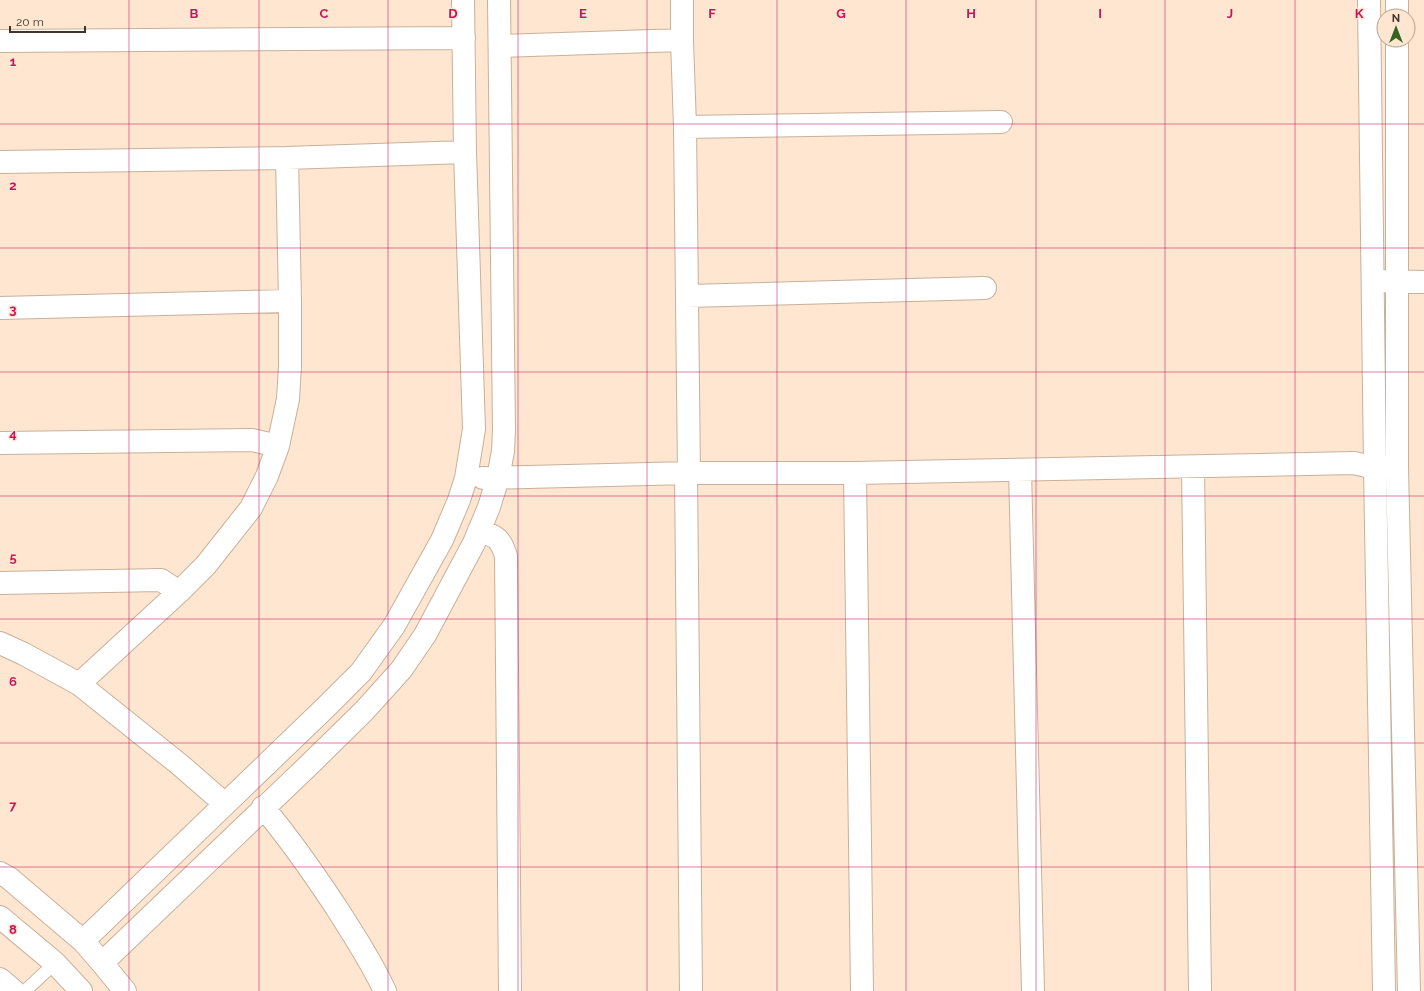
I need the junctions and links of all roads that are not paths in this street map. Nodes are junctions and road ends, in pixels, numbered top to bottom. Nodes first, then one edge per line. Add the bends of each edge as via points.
1 (463, 0) edge
2 (499, 0) edge
3 (682, 0) edge
4 (1369, 0) edge
5 (464, 38) junction
6 (682, 40) junction
7 (0, 41) edge
8 (500, 46) junction
9 (1397, 48) edge
10 (1001, 122) dead end
11 (685, 127) junction
12 (465, 152) junction
13 (287, 158) junction
14 (0, 162) edge
15 (1396, 281) junction
16 (1372, 282) junction
17 (1424, 282) edge
18 (985, 288) dead end
19 (687, 296) junction
20 (290, 301) junction
21 (0, 308) edge
22 (0, 443) edge
23 (278, 446) junction
24 (1193, 467) junction
25 (1397, 467) junction
26 (1375, 468) junction
27 (1020, 470) junction
28 (855, 473) junction
29 (688, 474) junction
30 (466, 478) junction
31 (498, 478) junction
32 (479, 530) junction
33 (0, 582) edge
34 (179, 592) junction
35 (0, 643) edge
36 (79, 684) junction
37 (225, 804) junction
38 (263, 808) junction
39 (0, 873) edge
40 (0, 916) edge
41 (83, 941) junction
42 (55, 962) junction
43 (102, 962) junction
44 (0, 979) edge
45 (14, 991) edge
46 (25, 991) edge
47 (81, 991) edge
48 (125, 991) edge
49 (385, 991) edge
50 (510, 991) edge
51 (691, 991) edge
52 (862, 991) edge
53 (1033, 991) edge
54 (1200, 991) edge
55 (1384, 991) edge
56 (1409, 991) edge

1 - 5 street
2 - 8 street
3 - 6 street
4 - 16 street
5 - 7 street
5 - 12 street
6 - 8 street
6 - 11 street
8 - 31 street via 504,430
9 - 15 street
10 - 11 street
11 - 19 street
12 - 13 street
12 - 30 street via 474,429
13 - 14 street
13 - 20 street
15 - 16 street
15 - 17 street
15 - 25 street
16 - 26 street
18 - 19 street
19 - 29 street
20 - 21 street
20 - 23 street via 288,399
22 - 23 street via 252,440
23 - 34 street via 251,508 206,565
24 - 26 street via 1354,463
24 - 27 street
24 - 54 street
25 - 26 street
25 - 56 street
26 - 55 street
27 - 28 street
27 - 53 street
28 - 29 street
28 - 52 street
29 - 31 street
29 - 51 street
30 - 31 street
30 - 37 street via 449,525 429,565 394,626 361,672
31 - 32 street
32 - 38 street via 426,635 401,670 358,716
32 - 50 street via 498,539 506,556
33 - 34 street via 161,580
34 - 36 street
35 - 36 street
36 - 37 street
37 - 41 street
38 - 43 street
38 - 49 street via 330,898
39 - 41 street
40 - 42 street
41 - 43 street
42 - 46 lane
42 - 47 street
43 - 48 street
44 - 45 street

